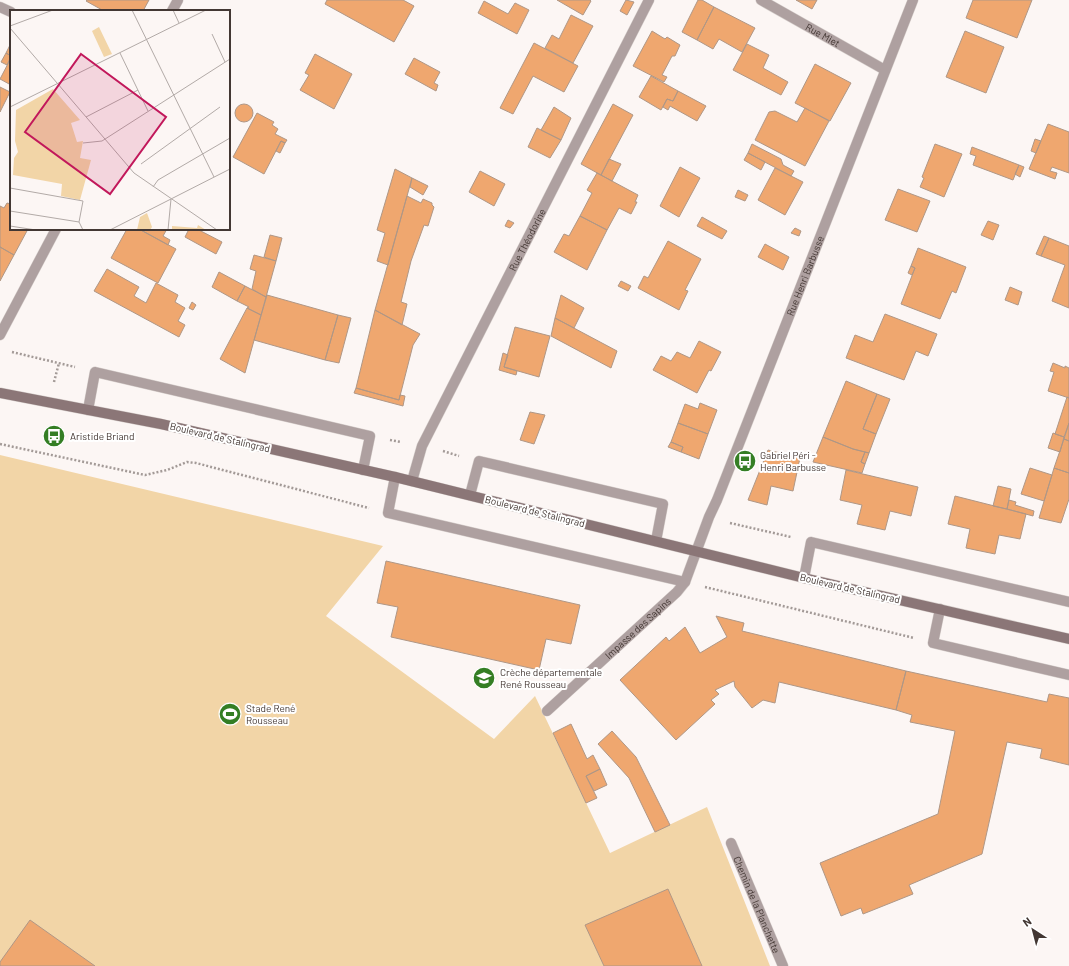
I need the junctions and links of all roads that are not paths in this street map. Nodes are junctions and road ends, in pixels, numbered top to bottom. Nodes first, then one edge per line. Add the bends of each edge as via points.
1 (178, 0) edge
2 (649, 0) edge
3 (761, 0) edge
4 (913, 0) edge
5 (0, 7) edge
6 (173, 10) edge
7 (10, 12) edge
8 (885, 70) junction
9 (55, 230) edge
10 (0, 334) edge
11 (0, 393) edge
12 (88, 410) junction
13 (363, 470) junction
14 (395, 477) junction
15 (412, 481) junction
16 (470, 496) junction
17 (656, 541) junction
18 (696, 551) junction
19 (804, 578) junction
20 (685, 582) junction
21 (1069, 602) edge
22 (940, 609) junction
23 (1069, 639) edge
24 (1069, 675) edge
25 (547, 711) dead end
26 (731, 843) dead end
27 (783, 966) edge

1 - 6 street
2 - 15 street, Rue Théodorine via 422,446
3 - 8 street, Rue Miet
4 - 8 street, Rue Henri Barbusse
5 - 7 street
8 - 18 street, Rue Henri Barbusse
9 - 10 street
11 - 12 main road, Boulevard de Stalingrad
12 - 13 main road, Boulevard de Stalingrad
12 - 13 street via 95,372 370,436
13 - 14 main road, Boulevard de Stalingrad
14 - 15 main road, Boulevard de Stalingrad
14 - 20 street via 388,513
15 - 16 main road, Boulevard de Stalingrad
16 - 17 main road, Boulevard de Stalingrad
16 - 17 street via 479,461 663,504
17 - 18 main road, Boulevard de Stalingrad
18 - 19 main road, Boulevard de Stalingrad
18 - 20 street, Impasse des Sapins
19 - 21 street via 811,542
19 - 22 main road, Boulevard de Stalingrad
20 - 25 street, Impasse des Sapins
22 - 23 main road, Boulevard de Stalingrad
22 - 24 street via 933,642
26 - 27 street, Chemin de la Planchette

